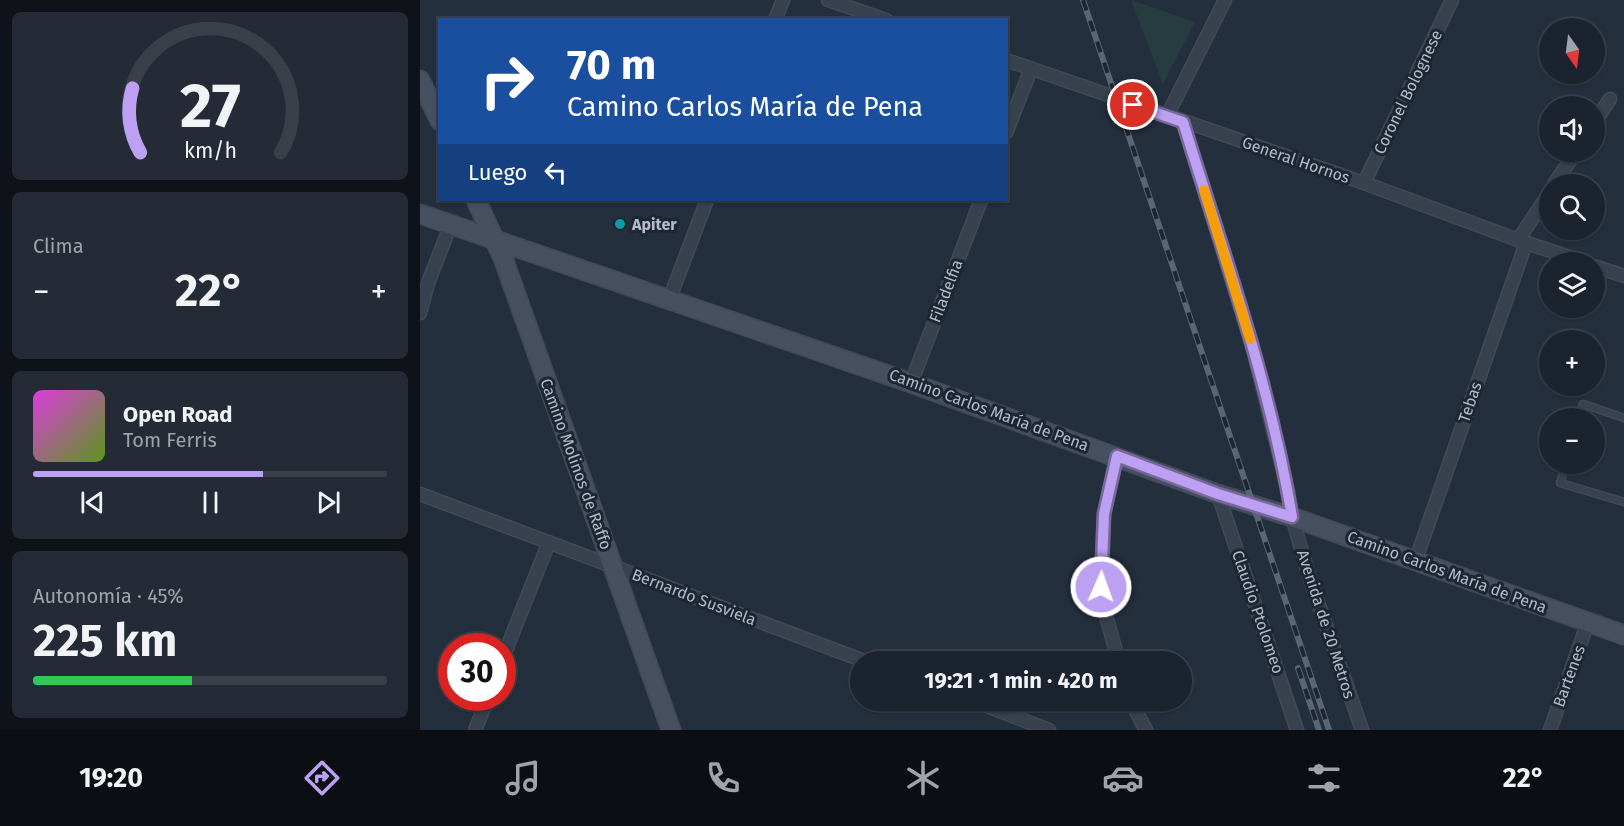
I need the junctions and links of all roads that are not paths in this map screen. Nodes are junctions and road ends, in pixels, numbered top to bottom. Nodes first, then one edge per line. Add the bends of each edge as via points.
1 (783, 0) edge
2 (828, 0) edge
3 (1226, 0) edge
4 (1452, 0) edge
5 (776, 18) edge
6 (880, 18) edge
7 (1008, 61) edge
8 (1031, 69) junction
9 (420, 80) edge
10 (1610, 99) dead end
11 (1605, 106) edge
12 (1167, 116) junction
13 (438, 117) edge
14 (1183, 122) junction
15 (1008, 128) edge
16 (1364, 183) junction
17 (477, 201) edge
18 (707, 201) edge
19 (981, 201) edge
20 (1539, 212) edge
21 (420, 214) edge
22 (451, 224) junction
23 (495, 240) junction
24 (1522, 242) junction
25 (1553, 252) edge
26 (1605, 270) edge
27 (1624, 276) edge
28 (669, 300) junction
29 (420, 313) edge
30 (911, 383) junction
31 (1581, 408) edge
32 (1594, 408) edge
33 (1605, 412) edge
34 (1624, 418) edge
35 (1117, 456) junction
36 (1563, 474) edge
37 (420, 494) edge
38 (1218, 494) junction
39 (1624, 502) edge
40 (1292, 517) junction
41 (549, 542) junction
42 (1415, 562) junction
43 (613, 566) junction
44 (1588, 622) junction
45 (513, 633) edge
46 (1624, 635) edge
47 (1116, 651) edge
48 (850, 656) edge
49 (483, 711) edge
50 (1000, 711) edge
51 (1136, 711) edge
52 (475, 730) edge
53 (671, 730) edge
54 (1049, 730) edge
55 (1146, 730) edge
56 (1297, 730) edge
57 (1362, 730) edge
58 (1550, 730) edge

1 - 5 street
2 - 6 street
3 - 12 street
4 - 16 street, Coronel Bolognese
7 - 8 street, General Hornos
8 - 12 street, General Hornos
8 - 15 street
9 - 13 street
10 - 11 street
12 - 14 street, General Hornos
14 - 16 street, General Hornos
14 - 40 street, Avenida de 20 Metros via 1253,349
16 - 24 street, General Hornos
17 - 23 street, Camino Molinos de Raffo
18 - 28 street
19 - 30 street, Filadelfia
20 - 24 street, Tebas
21 - 22 street, Camino Carlos María de Pena
22 - 23 street, Camino Carlos María de Pena
22 - 29 street
23 - 28 street, Camino Carlos María de Pena
23 - 43 street, Camino Molinos de Raffo
24 - 25 street, General Hornos
24 - 42 street, Tebas
26 - 27 street
28 - 30 street, Camino Carlos María de Pena
30 - 35 street, Camino Carlos María de Pena
31 - 32 lane via 1582,404
33 - 34 lane
35 - 38 street, Camino Carlos María de Pena
35 - 47 street via 1104,514 1101,587
36 - 39 lane via 1560,483
37 - 41 street, Bernardo Susviela
38 - 40 street, Camino Carlos María de Pena
38 - 56 street, Claudio Ptolomeo
40 - 42 street, Camino Carlos María de Pena
40 - 57 street, Avenida de 20 Metros
41 - 43 street, Bernardo Susviela
41 - 45 street
42 - 44 street, Camino Carlos María de Pena
43 - 48 street, Bernardo Susviela
43 - 53 street, Camino Molinos de Raffo
44 - 46 street, Camino Carlos María de Pena
44 - 58 street, Bartenes
49 - 52 street
50 - 54 street
51 - 55 street

